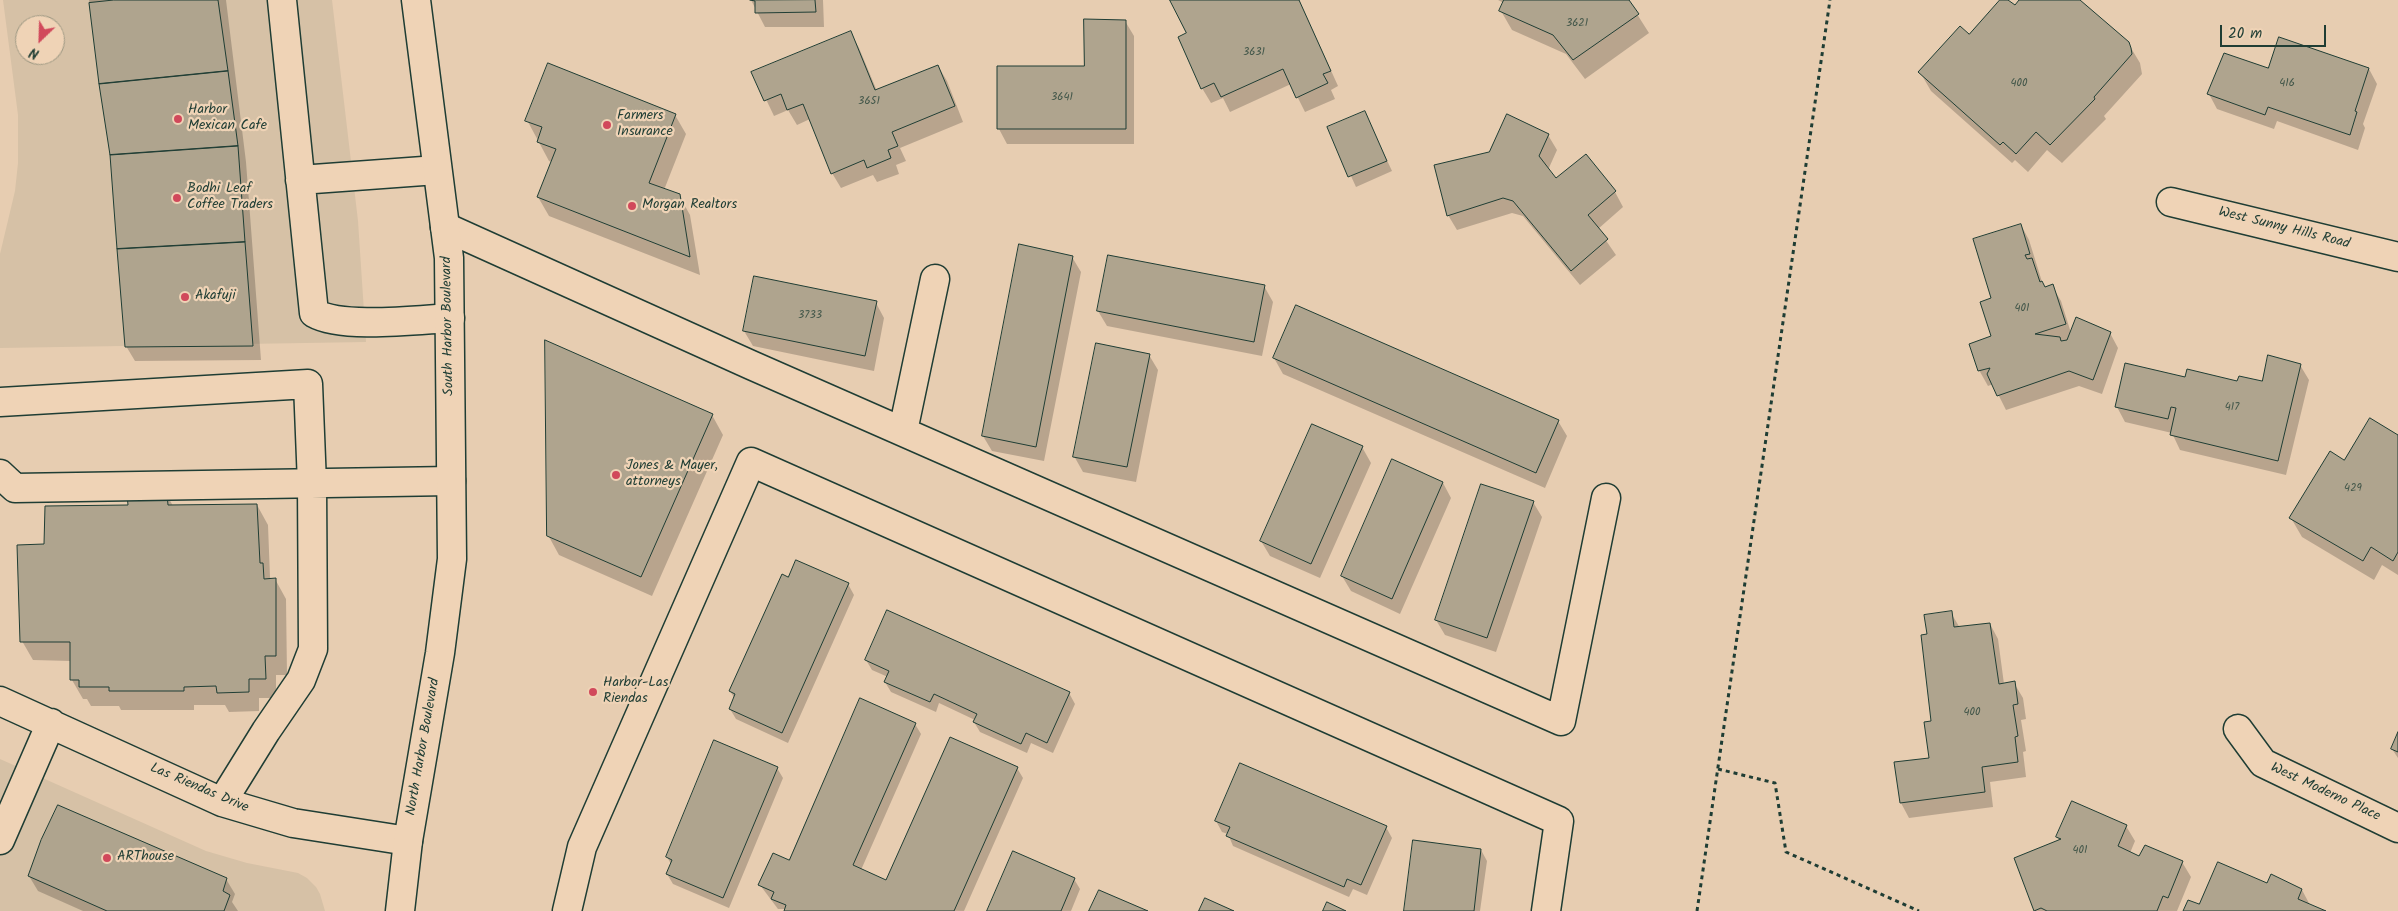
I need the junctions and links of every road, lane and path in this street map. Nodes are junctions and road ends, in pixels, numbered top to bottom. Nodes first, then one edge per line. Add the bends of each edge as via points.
1 (282, 0) edge
2 (416, 0) edge
3 (1830, 0) edge
4 (437, 170) junction
5 (300, 180) junction
6 (2170, 202) dead end
7 (445, 227) junction
8 (2398, 257) edge
9 (935, 279) dead end
10 (450, 318) junction
11 (0, 402) edge
12 (903, 431) junction
13 (0, 474) edge
14 (451, 482) junction
15 (312, 484) junction
16 (1606, 498) dead end
17 (440, 653) joint
18 (0, 701) edge
19 (51, 723) junction
20 (2238, 729) dead end
21 (1717, 769) junction
22 (222, 802) junction
23 (2398, 828) edge
24 (0, 840) edge
25 (408, 841) junction
26 (400, 911) edge
27 (567, 911) edge
28 (1546, 911) edge
29 (1697, 911) edge
30 (1920, 911) edge

1 - 5 street
2 - 4 street, South Harbor Boulevard
3 - 21 path
4 - 5 street
4 - 7 street, South Harbor Boulevard
5 - 10 street via 314,313 344,322
6 - 8 street, West Sunny Hills Road
7 - 10 street, South Harbor Boulevard
7 - 12 street
9 - 12 street
10 - 14 street, South Harbor Boulevard
11 - 15 street via 308,384
12 - 16 street via 1562,721
13 - 15 street via 15,488
14 - 15 street
14 - 17 street, South Harbor Boulevard via 452,558
15 - 22 street via 313,649 301,680
17 - 25 street, North Harbor Boulevard
18 - 19 street, Las Riendas Drive
19 - 22 street, Las Riendas Drive
19 - 24 street
20 - 23 street, West Moderno Place via 2262,763
21 - 29 path
21 - 30 path via 1775,783 1786,852
22 - 25 street, Las Riendas Drive via 292,824
25 - 26 street
27 - 28 street via 582,847 751,462 1559,821

